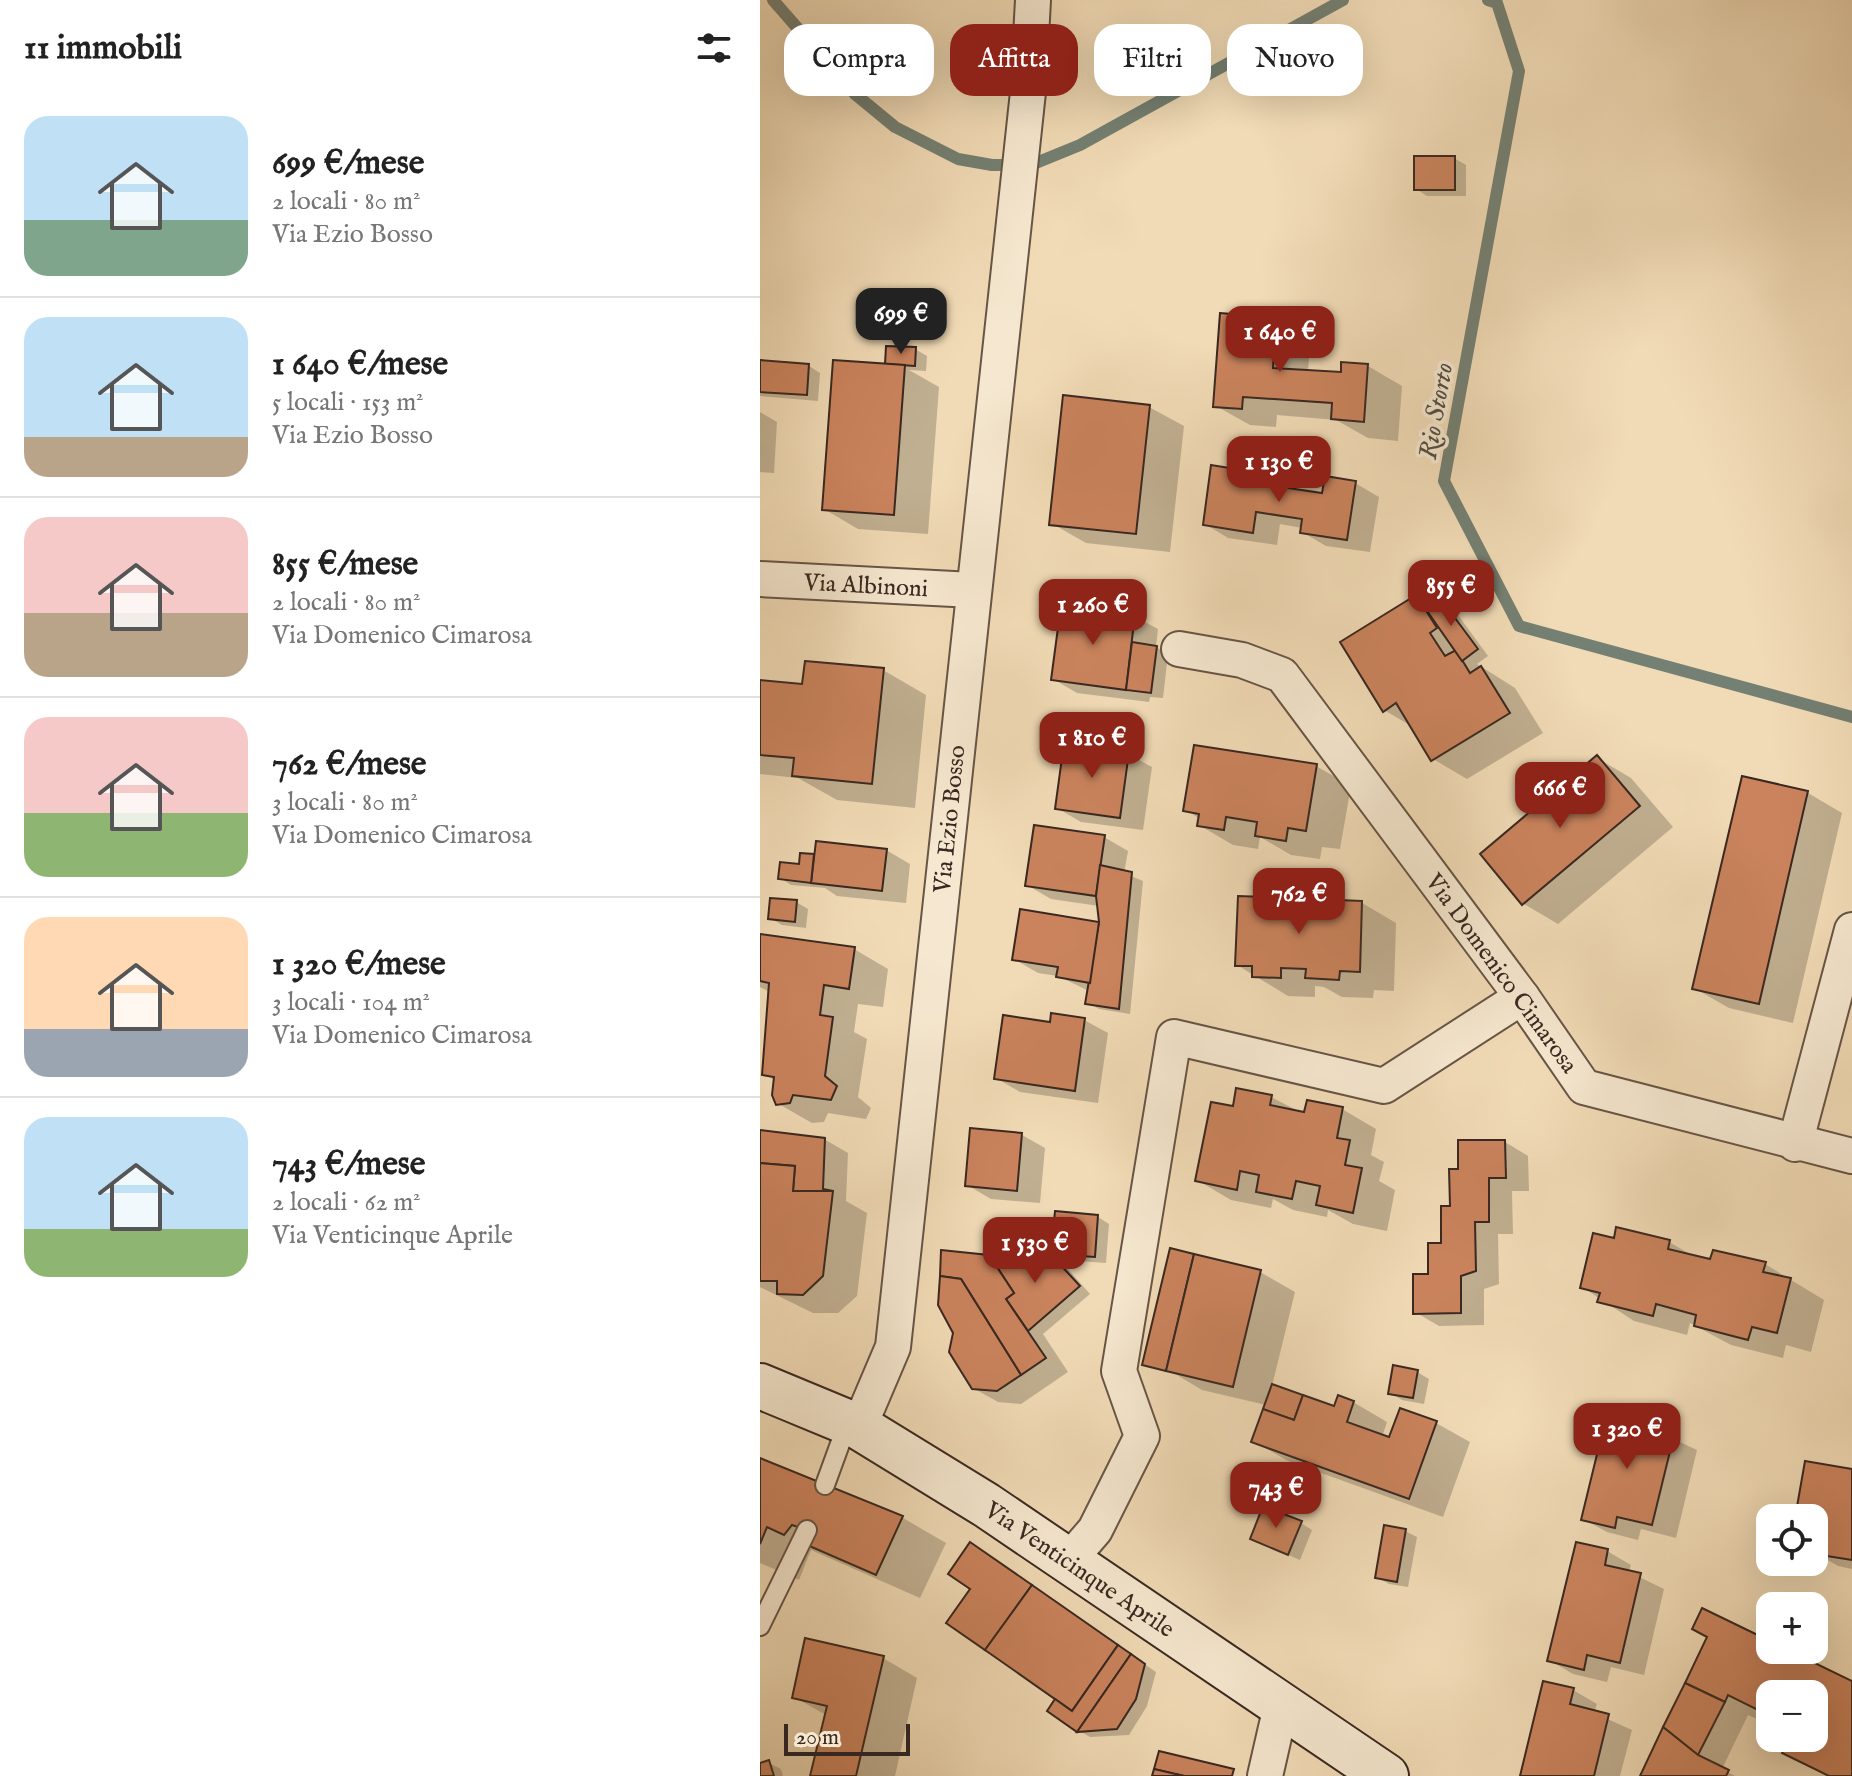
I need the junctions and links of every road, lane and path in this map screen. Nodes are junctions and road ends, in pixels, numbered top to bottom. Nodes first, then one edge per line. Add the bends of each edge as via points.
1 (1033, 0) edge
2 (760, 579) edge
3 (973, 590) junction
4 (1179, 649) dead end
5 (1852, 930) edge
6 (1522, 997) junction
7 (1795, 1144) junction
8 (1852, 1156) edge
9 (760, 1386) edge
10 (853, 1424) junction
11 (825, 1485) dead end
12 (807, 1530) dead end
13 (1070, 1559) junction
14 (760, 1626) edge
15 (1281, 1706) junction
16 (1265, 1776) edge
17 (1386, 1776) edge

1 - 3 street, Via Ezio Bosso via 1028,92
2 - 3 street, Via Albinoni
3 - 10 street, Via Ezio Bosso via 893,1347
4 - 6 street, Via Domenico Cimarosa via 1242,660 1282,675
5 - 7 street
6 - 7 street, Via Domenico Cimarosa via 1584,1087
6 - 13 street via 1384,1086 1174,1037 1119,1371 1142,1436 1095,1530
7 - 8 street, Via Domenico Cimarosa
9 - 10 main road, Via Venticinque Aprile
10 - 11 lane
10 - 13 main road, Via Venticinque Aprile
12 - 14 lane
13 - 15 main road, Via Venticinque Aprile
15 - 16 street
15 - 17 main road, Via Venticinque Aprile

